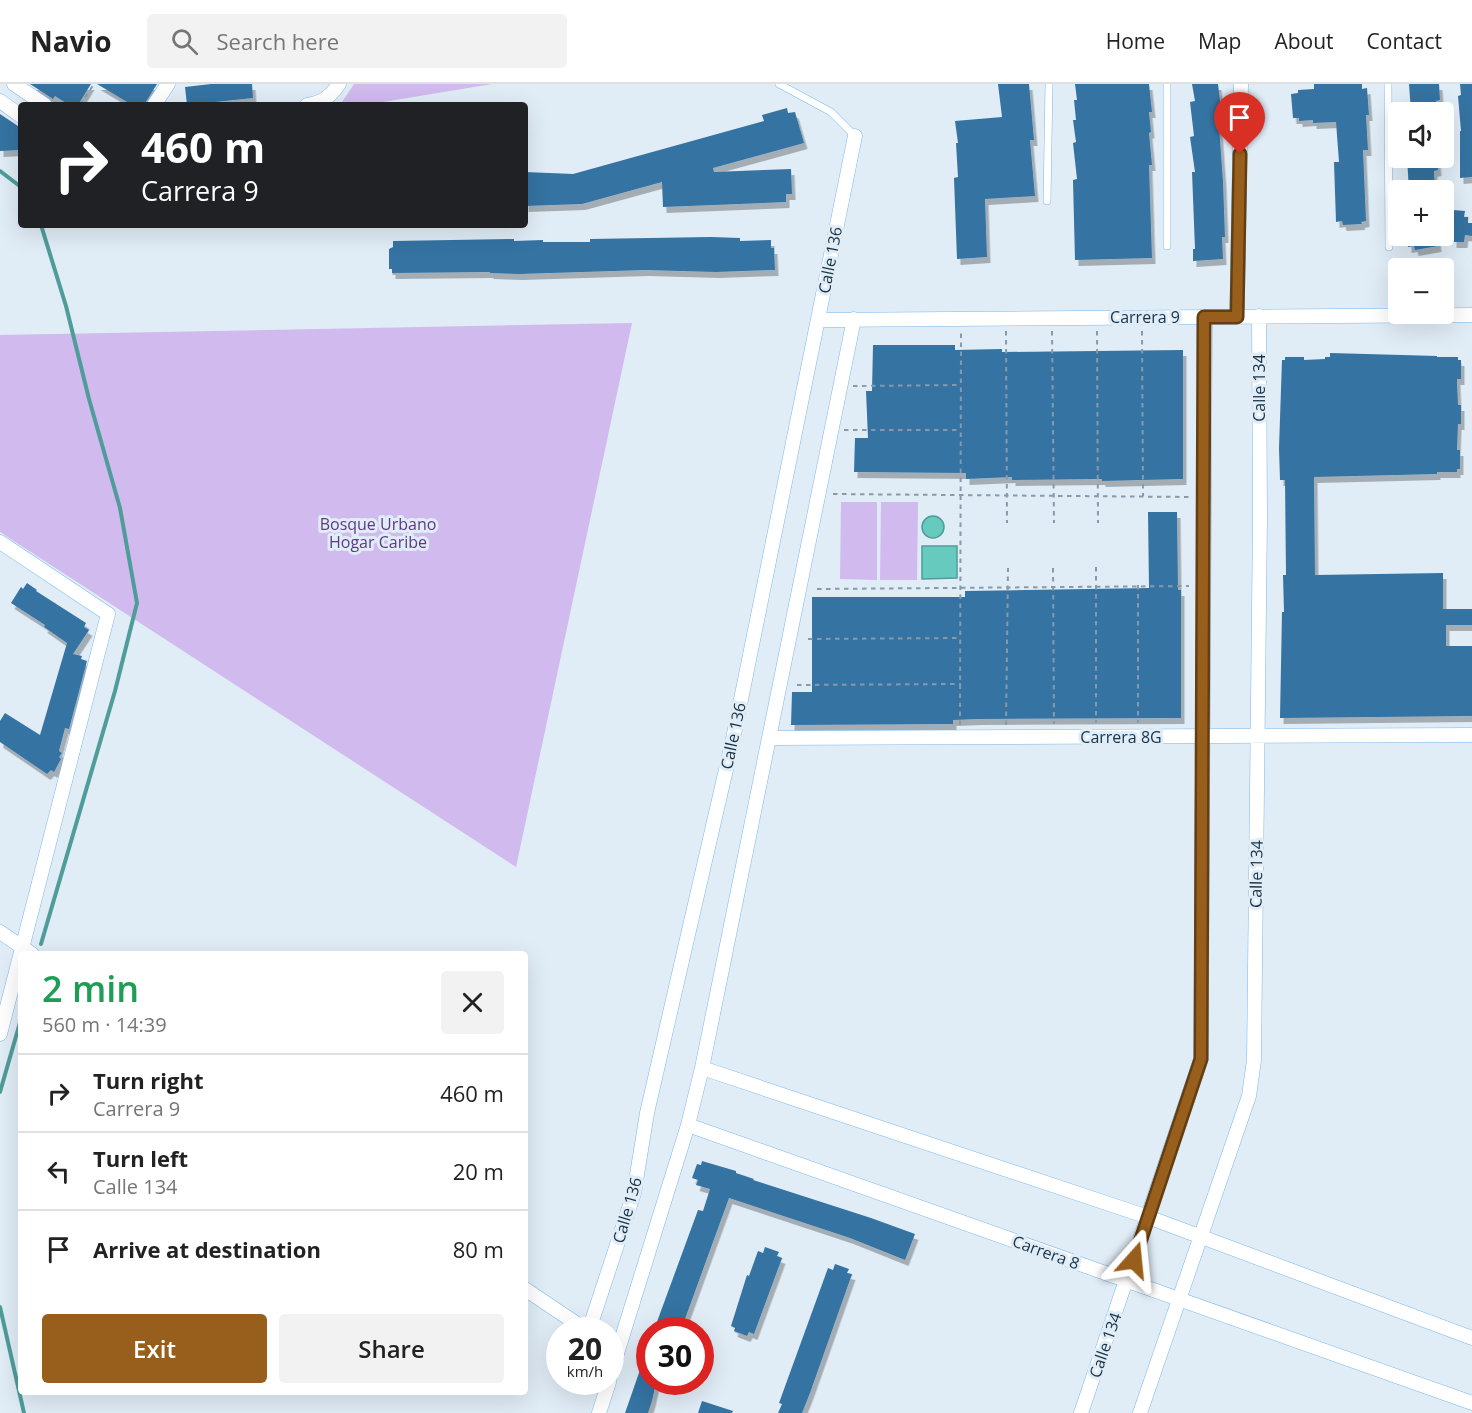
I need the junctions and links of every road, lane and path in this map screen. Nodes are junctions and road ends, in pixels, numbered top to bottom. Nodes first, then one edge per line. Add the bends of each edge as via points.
1 (14, 84) edge
2 (94, 84) edge
3 (168, 84) edge
4 (339, 84) edge
5 (779, 84) edge
6 (1049, 84) edge
7 (1167, 84) edge
8 (1241, 84) edge
9 (1388, 84) edge
10 (0, 101) edge
11 (41, 102) edge
12 (82, 102) edge
13 (156, 102) edge
14 (317, 102) edge
15 (18, 114) edge
16 (855, 136) joint
17 (1047, 201) dead end
18 (1167, 246) dead end
19 (1389, 247) dead end
20 (1472, 315) edge
21 (1259, 316) junction
22 (1204, 317) junction
23 (1237, 317) junction
24 (854, 319) junction
25 (819, 320) junction
26 (1006, 331) dead end
27 (1052, 331) dead end
28 (1097, 331) dead end
29 (1142, 331) dead end
30 (961, 332) dead end
31 (961, 385) junction
32 (853, 386) dead end
33 (844, 430) dead end
34 (961, 430) junction
35 (830, 494) dead end
36 (961, 496) junction
37 (1007, 496) junction
38 (1053, 497) junction
39 (1097, 497) junction
40 (1143, 497) junction
41 (1190, 497) dead end
42 (1007, 523) dead end
43 (1054, 523) dead end
44 (1098, 523) dead end
45 (0, 542) edge
46 (1096, 567) dead end
47 (1008, 568) dead end
48 (1053, 568) dead end
49 (1138, 585) junction
50 (961, 586) junction
51 (1053, 586) junction
52 (1097, 586) junction
53 (1191, 586) dead end
54 (1008, 587) junction
55 (817, 589) dead end
56 (961, 638) junction
57 (808, 639) dead end
58 (961, 684) junction
59 (797, 685) dead end
60 (1096, 729) dead end
61 (1138, 729) dead end
62 (960, 730) dead end
63 (1006, 730) dead end
64 (1054, 730) dead end
65 (1472, 735) edge
66 (1203, 737) junction
67 (1257, 737) junction
68 (770, 738) junction
69 (0, 932) edge
70 (27, 951) edge
71 (18, 979) edge
72 (0, 1034) edge
73 (702, 1068) junction
74 (688, 1125) junction
75 (1148, 1217) junction
76 (1201, 1236) junction
77 (1127, 1281) junction
78 (528, 1291) edge
79 (1179, 1299) junction
80 (567, 1317) edge
81 (591, 1317) edge
82 (624, 1331) edge
83 (1472, 1338) edge
84 (605, 1395) edge
85 (1472, 1403) edge
86 (599, 1413) edge
87 (1082, 1413) edge
88 (1140, 1413) edge

1 - 11 street
2 - 12 path
3 - 13 street
4 - 14 street via 332,94
5 - 16 lane via 831,112
6 - 17 lane
7 - 18 lane
8 - 23 street
9 - 19 lane
10 - 15 street
16 - 25 street, Calle 136 via 834,214
20 - 21 street, Carrera 9
21 - 23 street, Carrera 9
21 - 67 street, Calle 134
22 - 23 street, Carrera 9
22 - 24 street, Carrera 9
22 - 66 street, Calle 134
24 - 25 street, Carrera 9
24 - 68 street, Calle 136
25 - 81 street, Calle 136 via 733,738 647,1113 634,1193
26 - 37 path
27 - 38 path
28 - 39 path
29 - 40 path
30 - 31 path
31 - 32 path
31 - 34 path
33 - 34 path
34 - 36 path
35 - 36 path
36 - 37 path
36 - 50 path
37 - 38 path
37 - 42 path
38 - 39 path
38 - 43 path
39 - 40 path
39 - 44 path
40 - 41 path
45 - 70 street via 108,614
46 - 52 path
47 - 54 path
48 - 51 path
49 - 52 path
49 - 53 path
49 - 61 path
50 - 54 path
50 - 55 path
50 - 56 path
51 - 52 path
51 - 54 path
51 - 64 path
52 - 60 path
54 - 63 path
56 - 57 path
56 - 58 path
58 - 59 path
58 - 62 path
65 - 67 street, Carrera 8G
66 - 67 street, Carrera 8G
66 - 68 street, Carrera 8G
66 - 75 street, Calle 134 via 1201,1059
67 - 76 street, Calle 134 via 1254,1060 1249,1096
68 - 73 street, Calle 136
69 - 70 street
71 - 72 street
73 - 74 street, Calle 136
73 - 75 street
74 - 77 street, Carrera 8
74 - 82 street, Calle 136
75 - 76 street
75 - 77 street, Calle 134
76 - 79 street, Calle 134
76 - 83 street
77 - 79 street, Carrera 8
77 - 87 street, Calle 134
78 - 80 street
79 - 85 street, Carrera 8
79 - 88 street, Calle 134
84 - 86 street

